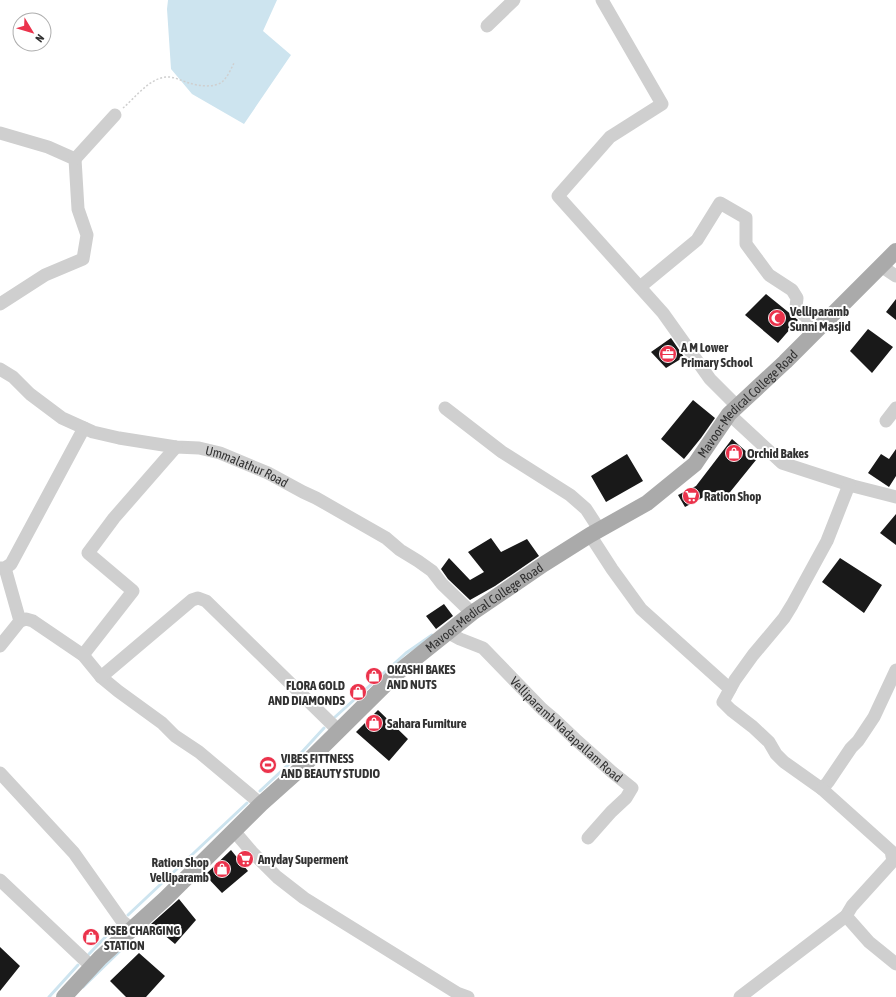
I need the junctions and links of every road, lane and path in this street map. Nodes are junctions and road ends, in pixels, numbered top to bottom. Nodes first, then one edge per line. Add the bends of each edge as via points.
1 (514, 0) edge
2 (602, 0) edge
3 (486, 26) dead end
4 (234, 64) dead end
5 (115, 115) joint
6 (0, 133) edge
7 (75, 159) junction
8 (896, 250) edge
9 (881, 266) junction
10 (896, 276) edge
11 (640, 287) junction
12 (0, 304) edge
13 (818, 329) junction
14 (0, 369) edge
15 (445, 408) dead end
16 (896, 409) edge
17 (733, 410) junction
18 (886, 421) dead end
19 (84, 428) junction
20 (176, 446) junction
21 (848, 485) junction
22 (896, 497) edge
23 (595, 532) junction
24 (3, 568) edge
25 (472, 613) junction
26 (20, 622) junction
27 (447, 632) junction
28 (0, 646) edge
29 (83, 655) junction
30 (896, 670) edge
31 (101, 677) junction
32 (730, 689) junction
33 (339, 731) junction
34 (0, 773) edge
35 (822, 789) junction
36 (261, 804) junction
37 (234, 831) junction
38 (588, 838) dead end
39 (0, 880) edge
40 (846, 916) junction
41 (132, 930) junction
42 (896, 964) edge
43 (92, 967) junction
44 (460, 996) edge
45 (64, 997) edge
46 (740, 997) edge

1 - 3 street
2 - 11 street via 662,104 610,137 558,196
4 - 5 path via 222,82 213,85 191,84 168,77 148,84
5 - 7 street
6 - 7 street via 48,147
7 - 12 street via 78,209 87,235 84,259 45,275
8 - 9 main road, Mavoor-Medical College Road
9 - 10 street
9 - 13 main road, Mavoor-Medical College Road
11 - 13 street via 697,240 720,203 746,218 746,244 769,275 792,290 797,298 796,307
11 - 17 street via 663,313
13 - 17 main road, Mavoor-Medical College Road
14 - 19 street, Ummalathur Road via 62,418
15 - 23 street via 502,452 570,495 586,509
16 - 18 street
17 - 21 street via 782,463
17 - 23 main road, Mavoor-Medical College Road via 695,464 647,504
19 - 20 street, Ummalathur Road via 119,438
19 - 24 street via 11,564
20 - 25 street, Ummalathur Road via 220,453 268,473 334,507 386,538 432,571
20 - 29 street via 114,518 88,553 133,591
21 - 22 street
21 - 32 street via 827,541 792,605
23 - 25 main road, Mavoor-Medical College Road
23 - 32 street via 612,569 641,609
24 - 26 street
25 - 27 main road, Mavoor-Medical College Road
26 - 28 street
26 - 29 street via 26,619 33,621
27 - 33 main road, Mavoor-Medical College Road via 397,673
27 - 38 street, Velliparamb Nadapallam Road via 483,648 542,709 632,788 626,798
29 - 31 street
30 - 35 street via 874,716
31 - 33 street via 192,600 198,598 206,601
31 - 36 street via 199,752
32 - 35 street via 723,702 769,742 784,762
33 - 36 main road, Mavoor-Medical College Road
34 - 41 street via 74,853 122,921
35 - 40 street via 891,851 892,861
36 - 37 main road, Mavoor-Medical College Road
37 - 41 main road, Mavoor-Medical College Road
37 - 44 street via 277,877 304,898
39 - 43 street
40 - 42 street via 869,942
40 - 46 street
41 - 43 main road, Mavoor-Medical College Road
43 - 45 main road, Mavoor-Medical College Road

